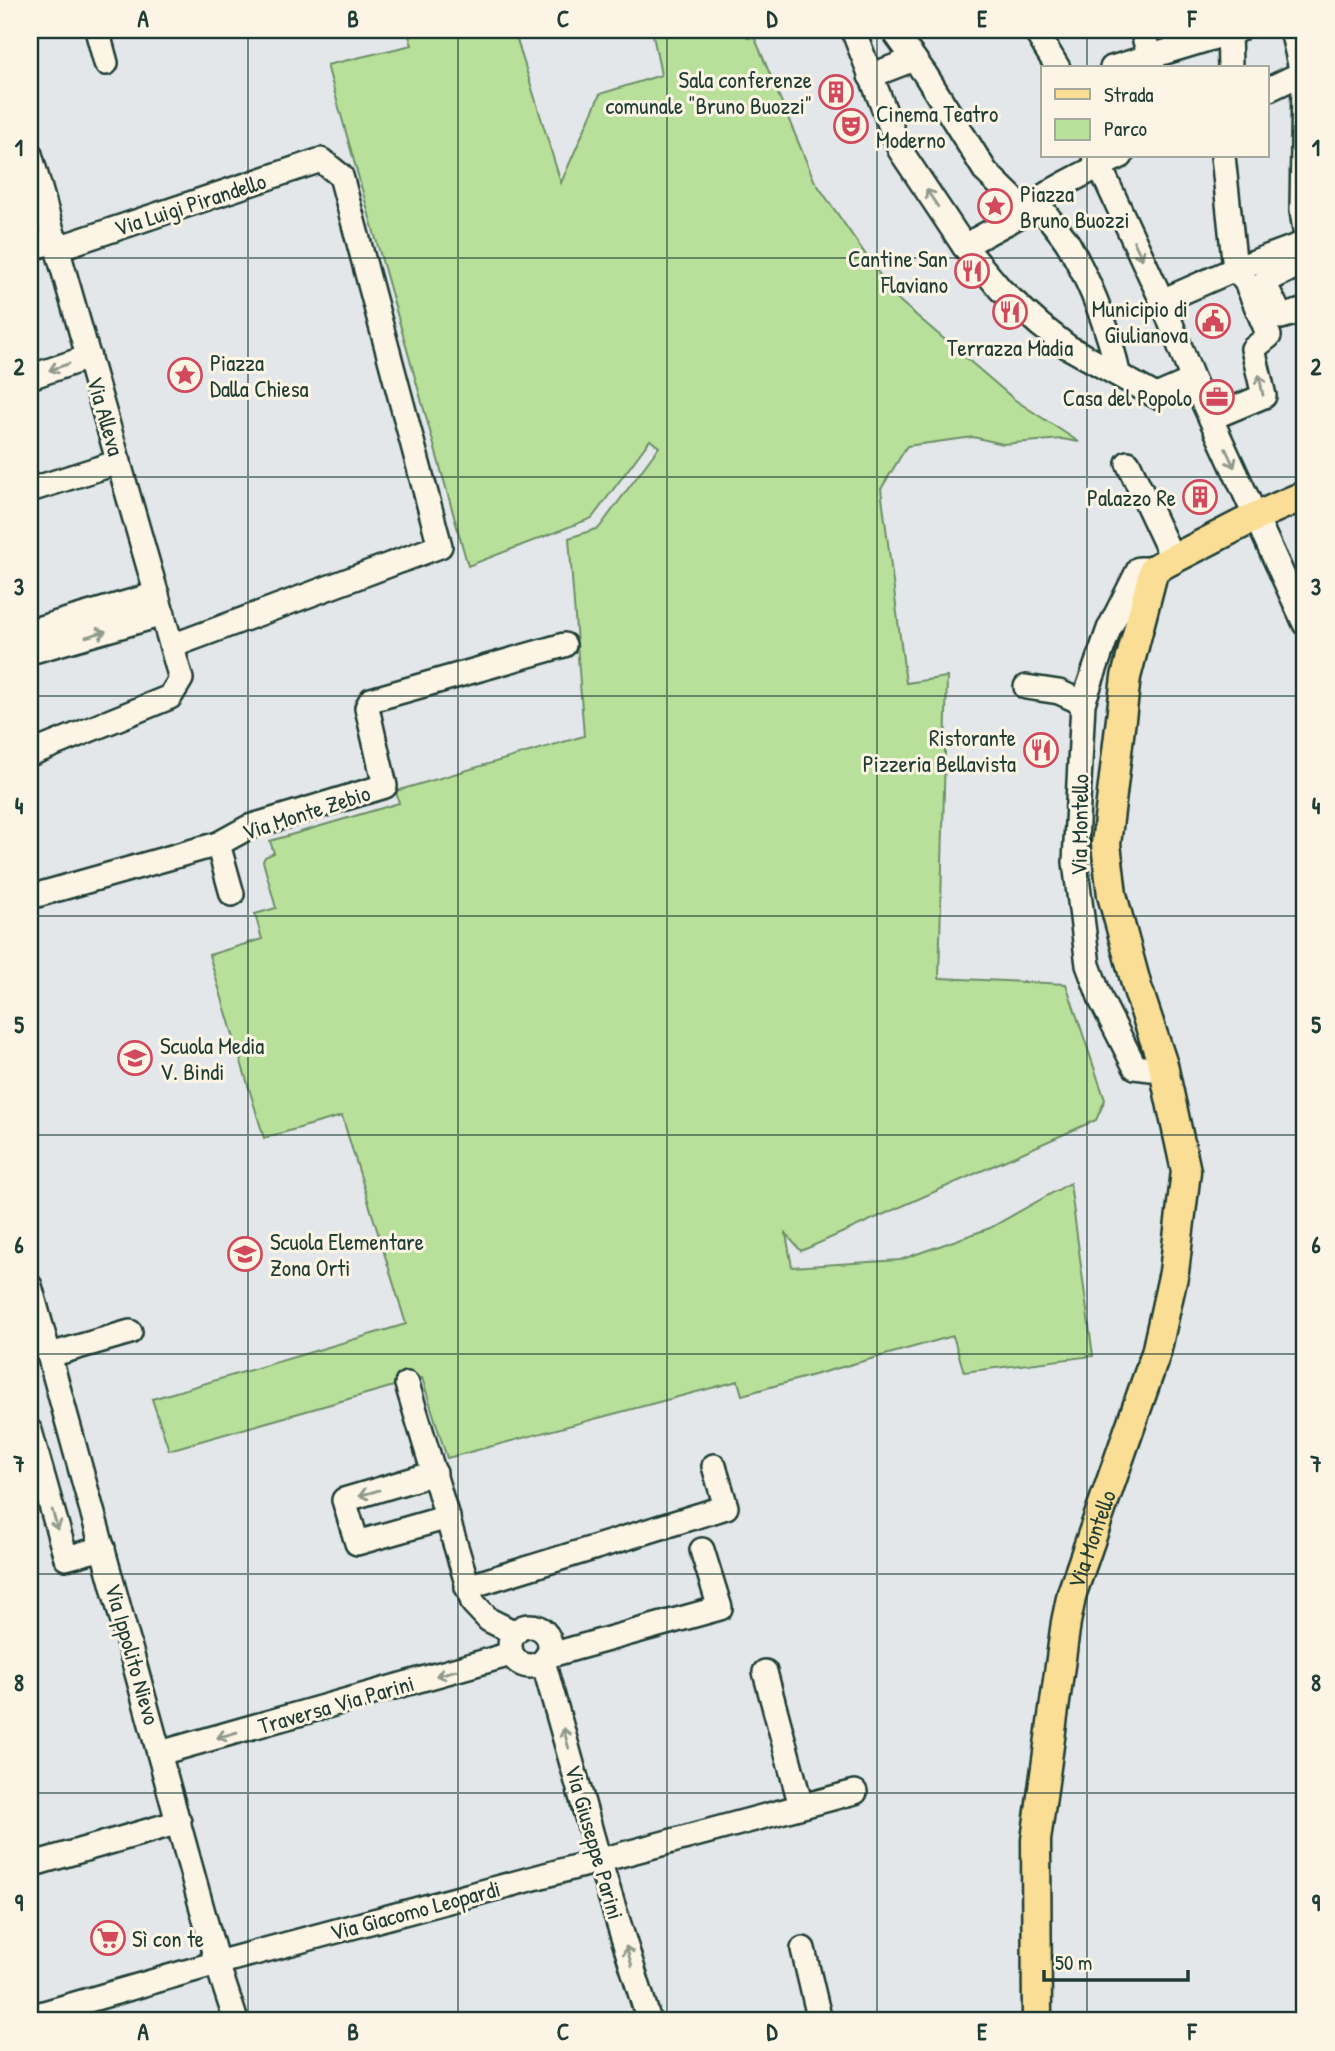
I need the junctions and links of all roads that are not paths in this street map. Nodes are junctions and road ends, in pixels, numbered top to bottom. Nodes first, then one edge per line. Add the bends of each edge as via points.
1 (97, 30) edge
2 (853, 30) edge
3 (893, 30) edge
4 (1035, 30) edge
5 (1142, 30) edge
6 (1292, 30) edge
7 (1233, 31) edge
8 (914, 59) junction
9 (1151, 62) edge
10 (106, 63) dead end
11 (1057, 66) edge
12 (1125, 66) edge
13 (1230, 66) edge
14 (1304, 73) edge
15 (870, 76) junction
16 (1268, 90) edge
17 (1304, 135) edge
18 (30, 154) edge
19 (1223, 158) edge
20 (1097, 161) edge
21 (1030, 205) junction
22 (1305, 230) edge
23 (1305, 243) edge
24 (57, 244) junction
25 (964, 246) junction
26 (30, 249) edge
27 (1305, 262) edge
28 (1235, 269) junction
29 (1162, 301) junction
30 (1305, 310) edge
31 (1305, 325) edge
32 (1269, 336) junction
33 (89, 357) junction
34 (1118, 373) junction
35 (30, 377) edge
36 (1194, 380) junction
37 (1211, 418) junction
38 (119, 462) junction
39 (1128, 463) dead end
40 (30, 490) edge
41 (1305, 495) edge
42 (1257, 516) junction
43 (1163, 563) junction
44 (160, 604) junction
45 (1305, 624) edge
46 (30, 631) edge
47 (564, 645) dead end
48 (172, 646) junction
49 (30, 652) edge
50 (1026, 687) dead end
51 (1083, 703) junction
52 (30, 754) edge
53 (218, 844) junction
54 (232, 894) dead end
55 (30, 897) edge
56 (1163, 1065) junction
57 (30, 1286) edge
58 (35, 1326) edge
59 (130, 1332) dead end
60 (50, 1355) junction
61 (407, 1384) dead end
62 (30, 1431) edge
63 (714, 1466) dead end
64 (435, 1473) junction
65 (448, 1517) junction
66 (103, 1548) junction
67 (702, 1550) dead end
68 (467, 1587) junction
69 (513, 1644) junction
70 (545, 1659) junction
71 (765, 1672) dead end
72 (160, 1753) junction
73 (855, 1792) dead end
74 (801, 1806) junction
75 (179, 1822) junction
76 (599, 1860) junction
77 (30, 1865) edge
78 (803, 1949) dead end
79 (217, 1963) junction
80 (30, 2017) edge
81 (236, 2021) edge
82 (649, 2021) edge
83 (820, 2021) edge
84 (1037, 2021) edge

1 - 10 street
2 - 15 street
3 - 8 street
4 - 11 street
5 - 9 street
6 - 14 street
7 - 9 street
7 - 13 street
8 - 15 street
8 - 21 street via 986,172
9 - 12 street
14 - 16 street
14 - 17 street
25 -> 15 street via 900,150
17 - 22 street
18 - 24 street, Via Alleva
19 - 28 street
20 - 21 street
20 -> 29 street
21 - 25 street via 1021,215
21 - 34 street via 1068,244 1111,343
23 - 28 street
24 - 26 street, Via Luigi Pirandello
24 - 33 street, Via Alleva
24 - 48 street, Via Luigi Pirandello via 321,160 341,176 440,547
25 - 34 street via 1001,290 1040,325 1068,347
27 - 30 street via 1264,282 1280,317
28 - 29 street
28 - 32 street via 1246,282
29 - 36 street
31 - 32 street
37 -> 32 street via 1264,396 1253,349
33 -> 35 street
33 - 38 street, Via Alleva
34 - 36 street via 1156,396
36 - 37 street
37 -> 42 street
38 - 40 street
38 - 44 street, Via Alleva
39 - 43 street
41 - 42 main road, Via Montello
42 - 43 main road, Via Montello
42 - 45 street
43 - 51 street, Via Montello via 1139,569 1109,629
43 - 56 main road, Via Montello via 1126,677 1106,844 1112,895
44 - 46 street
44 - 48 street, Via Alleva
49 -> 44 street
47 - 53 street, Via Monte Zebio via 371,700 367,708 385,786 249,827
48 - 52 street, Via Alleva via 181,679 170,697
50 - 51 street via 1059,692
51 - 56 street, Via Montello via 1075,862 1088,965 1135,1067
53 - 54 street
53 - 55 street, Via Monte Zebio
56 - 84 main road, Via Montello via 1186,1171 1174,1272 1156,1353 1072,1593 1066,1622 1036,1840
57 - 58 street, Via Ippolito Nievo
58 - 60 street, Via Ippolito Nievo
59 - 60 street
60 - 66 street, Via Ippolito Nievo
61 - 64 street
62 -> 66 street via 66,1558
63 - 68 street via 726,1507
64 - 65 street
64 -> 65 street via 344,1500 357,1543
65 - 68 street
66 - 72 street, Via Ippolito Nievo
67 - 70 street via 720,1608
68 - 69 street via 481,1614
69 - 70 street via 520,1664 532,1666
69 - 70 street via 526,1627 539,1628 550,1644
69 -> 72 street, Traversa Via Parini
76 -> 70 street, Via Giuseppe Parini
71 - 74 street
72 - 75 street, Via Ippolito Nievo
73 - 74 street, Via Giacomo Leopardi
74 - 76 street, Via Giacomo Leopardi
75 - 77 street
75 - 79 street, Via Ippolito Nievo
76 - 79 street, Via Giacomo Leopardi
82 -> 76 street, Via Giuseppe Parini
78 - 83 street
79 - 80 street, Via Giacomo Leopardi
79 - 81 street, Via Ippolito Nievo

